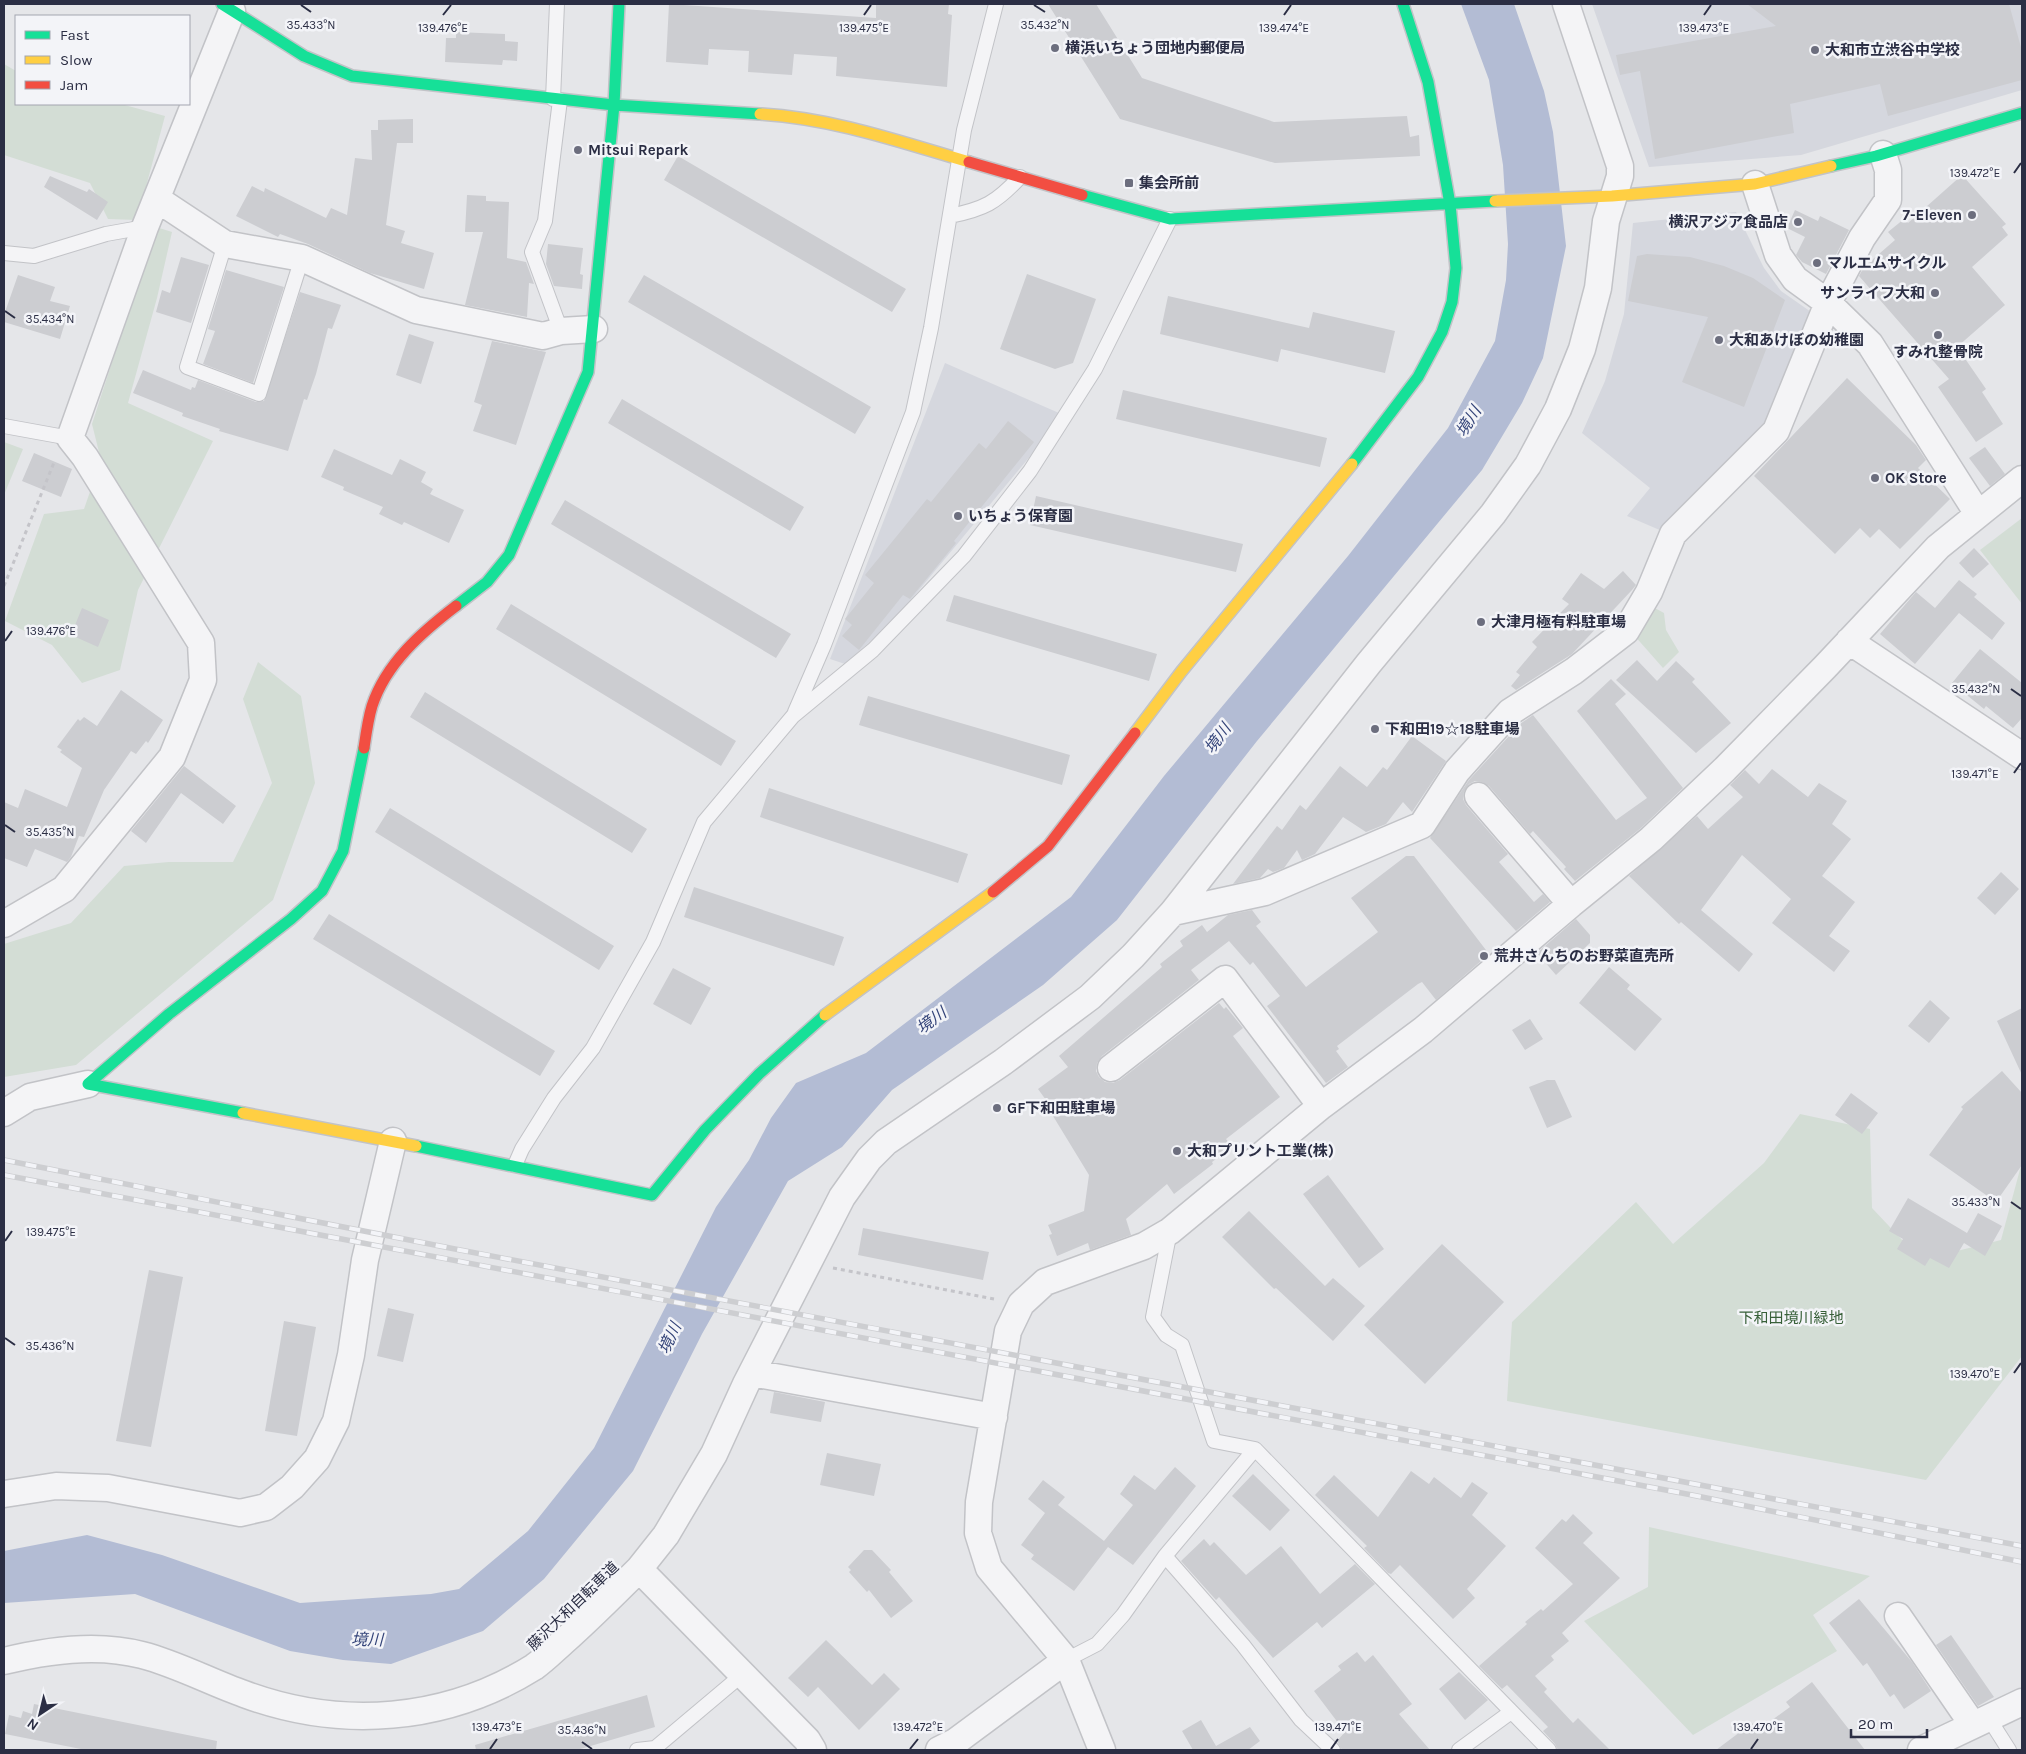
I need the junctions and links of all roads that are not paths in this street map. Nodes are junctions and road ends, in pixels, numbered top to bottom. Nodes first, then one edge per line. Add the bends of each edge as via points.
1 (557, 4) edge
2 (619, 4) edge
3 (996, 4) edge
4 (1403, 4) edge
5 (1566, 4) edge
6 (227, 7) edge
7 (557, 99) junction
8 (614, 105) junction
9 (2022, 113) edge
10 (1883, 154) junction
11 (959, 159) junction
12 (1020, 177) junction
13 (1755, 184) junction
14 (1602, 196) junction
15 (155, 202) junction
16 (1450, 204) junction
17 (950, 216) junction
18 (1170, 218) junction
19 (145, 227) junction
20 (225, 244) junction
21 (4, 253) edge
22 (302, 258) junction
23 (1828, 303) junction
24 (594, 328) junction
25 (561, 331) junction
26 (4, 426) edge
27 (67, 438) junction
28 (2022, 479) edge
29 (1978, 514) junction
30 (1849, 641) junction
31 (793, 716) junction
32 (2022, 756) edge
33 (1478, 796) dead end
34 (1571, 904) junction
35 (1173, 912) junction
36 (4, 924) edge
37 (1110, 1068) dead end
38 (88, 1084) junction
39 (1321, 1106) junction
40 (4, 1113) edge
41 (393, 1141) junction
42 (515, 1165) junction
43 (1170, 1230) junction
44 (752, 1373) junction
45 (994, 1417) junction
46 (1255, 1449) junction
47 (4, 1494) edge
48 (1165, 1556) junction
49 (639, 1569) junction
50 (1898, 1616) dead end
51 (1066, 1660) junction
52 (4, 1661) edge
53 (742, 1674) junction
54 (2022, 1702) edge
55 (1511, 1712) junction
56 (1980, 1721) junction
57 (1926, 1749) edge
58 (637, 1750) edge
59 (813, 1750) edge
60 (939, 1750) edge
61 (1102, 1750) edge
62 (1333, 1750) edge
63 (1459, 1750) edge
64 (1549, 1750) edge
65 (2009, 1750) edge

1 - 7 lane
2 - 8 street
3 - 11 lane
4 - 16 street via 1428,82
5 - 14 street via 1620,166 1620,176
6 - 7 street via 304,56 352,76
6 - 15 street
7 - 8 street
7 - 25 lane via 545,221 532,252
8 - 11 street via 794,116 860,130
8 - 24 street
9 - 10 street
10 - 13 street
10 - 23 street via 1888,170 1888,200 1862,238
11 - 12 street
11 - 17 lane
12 - 17 lane via 992,204
12 - 18 street
13 - 14 street
13 - 23 street via 1778,256 1795,279
14 - 16 street
14 - 35 street via 1606,221 1598,288 1582,349 1558,409 1528,465
15 - 19 street
15 - 20 street via 166,205
16 - 18 street
16 - 42 street via 1456,268 1452,302 1442,332 1418,377 1331,492 1181,672 1048,846 1013,877 821,1018 752,1081 705,1130 652,1195
17 - 31 lane via 913,412 824,645
18 - 31 lane via 1095,369 1030,471 964,556 906,618 873,650
19 - 21 lane via 106,234 34,256
19 - 27 street
20 - 22 street
20 - 22 lane via 187,368 259,394
22 - 25 street via 416,310 543,336
23 - 29 street via 1870,344
23 - 35 street via 1776,431 1673,534 1649,592 1626,632 1574,671 1510,712 1457,771 1422,825 1265,892
24 - 25 street
24 - 38 street via 588,372 509,555 486,582 404,651 382,684 372,706 343,851 322,891
26 - 27 lane
27 - 36 street via 85,457 201,644 203,680 172,757 64,889
28 - 29 street
29 - 30 street via 1938,547
30 - 32 street
30 - 34 street via 1658,833
31 - 42 lane via 704,822 653,942 593,1048 554,1098
33 - 34 street
34 - 39 street via 1423,1030
35 - 44 street via 1090,997 869,1159 842,1198
37 - 39 street via 1225,979
38 - 40 street via 30,1097
38 - 41 street
39 - 43 street
41 - 42 street
41 - 47 street via 365,1260 352,1355 336,1421 317,1459 292,1487 266,1507 240,1513 108,1488 56,1486
43 - 45 street via 1144,1246 1045,1282 1021,1304 1008,1331
43 - 46 lane via 1153,1317 1166,1335 1182,1345 1214,1441
44 - 45 street
44 - 49 street via 709,1462 666,1535
45 - 51 street via 978,1502 978,1533 988,1568
46 - 48 lane
46 - 55 lane
48 - 51 lane via 1123,1615 1097,1644
48 - 62 lane via 1243,1645 1301,1720
49 - 52 street via 536,1666 461,1701 413,1714 334,1715 291,1708 141,1654 112,1650 69,1649
49 - 53 street
50 - 56 street
51 - 60 street via 955,1742
51 - 61 street
53 - 58 lane via 655,1748
53 - 59 street
54 - 56 street
55 - 63 lane
55 - 64 lane
56 - 57 street
56 - 65 lane

